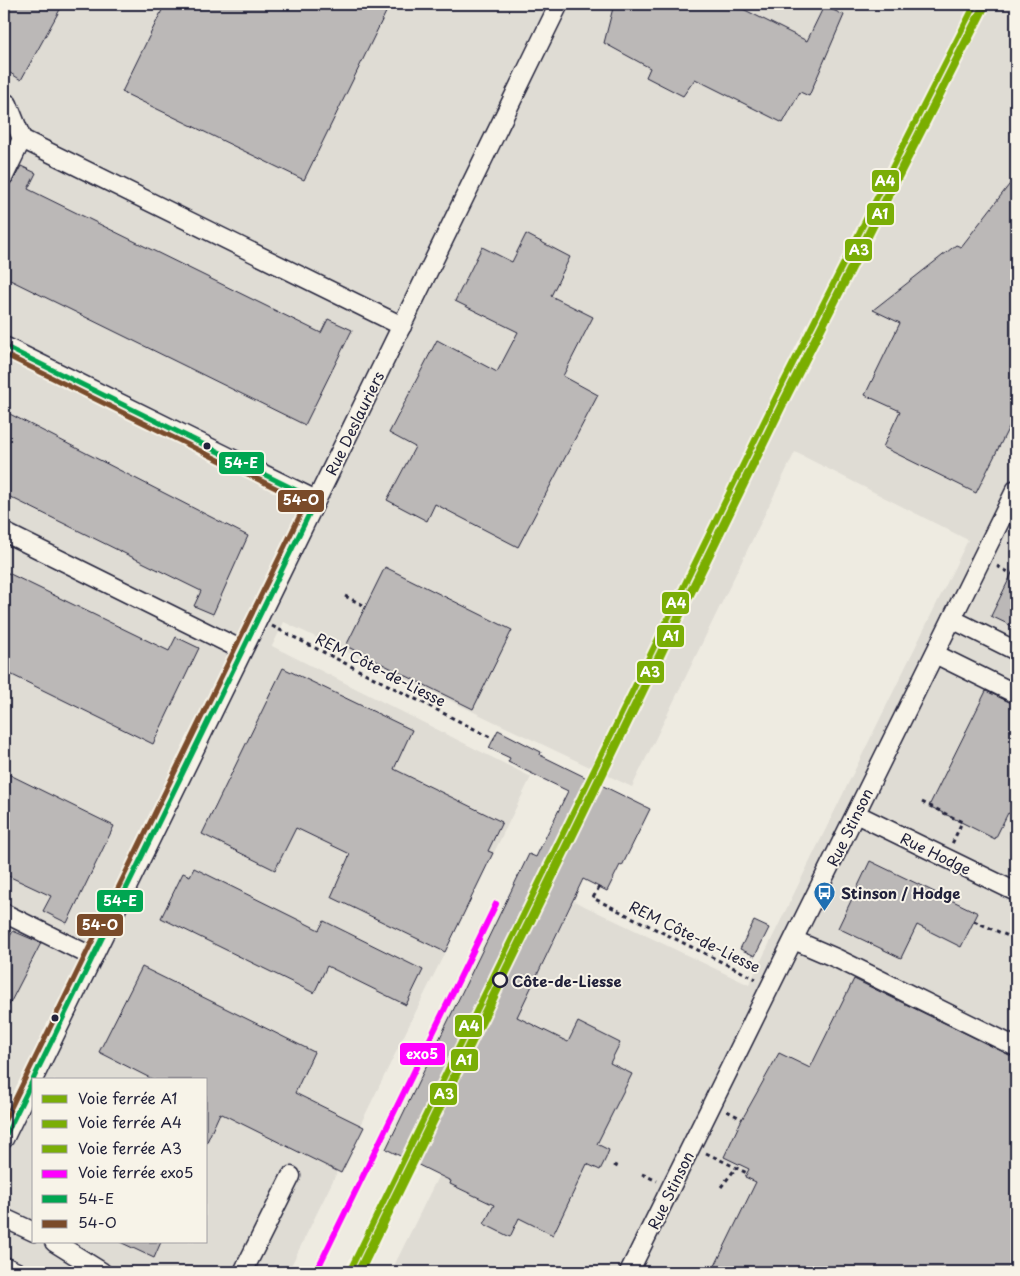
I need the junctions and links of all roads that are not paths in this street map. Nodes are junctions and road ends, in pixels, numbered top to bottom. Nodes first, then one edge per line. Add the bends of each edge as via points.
1 (559, 4) edge
2 (4, 102) edge
3 (22, 139) junction
4 (4, 176) edge
5 (402, 326) junction
6 (4, 346) edge
7 (1016, 489) edge
8 (316, 500) junction
9 (4, 532) edge
10 (952, 619) junction
11 (242, 650) junction
12 (1016, 651) edge
13 (935, 654) junction
14 (1016, 694) edge
15 (856, 814) junction
16 (1016, 892) edge
17 (4, 913) edge
18 (794, 940) junction
19 (93, 957) junction
20 (1016, 1047) edge
21 (34, 1078) edge
22 (32, 1082) edge
23 (4, 1139) edge
24 (291, 1176) dead end
25 (4, 1218) edge
26 (32, 1231) edge
27 (57, 1244) edge
28 (4, 1266) edge
29 (17, 1272) edge
30 (102, 1272) edge
31 (243, 1272) edge
32 (629, 1272) edge

1 - 5 street, Rue Deslauriers
2 - 3 street via 8,104
3 - 4 street
3 - 5 street
5 - 8 street, Rue Deslauriers
6 - 8 street
7 - 10 street, Rue Stinson
8 - 11 street, Rue Deslauriers
9 - 11 street
10 - 12 street
10 - 13 street, Rue Stinson
11 - 19 street, Rue Deslauriers
13 - 14 street
13 - 15 street, Rue Stinson
15 - 16 street, Rue Hodge
15 - 18 street, Rue Stinson
17 - 19 street
18 - 20 street
18 - 32 street, Rue Stinson
19 - 21 street, Rue Deslauriers
22 - 23 street, Rue Deslauriers
24 - 31 street
25 - 26 street
27 - 30 street
28 - 29 street

